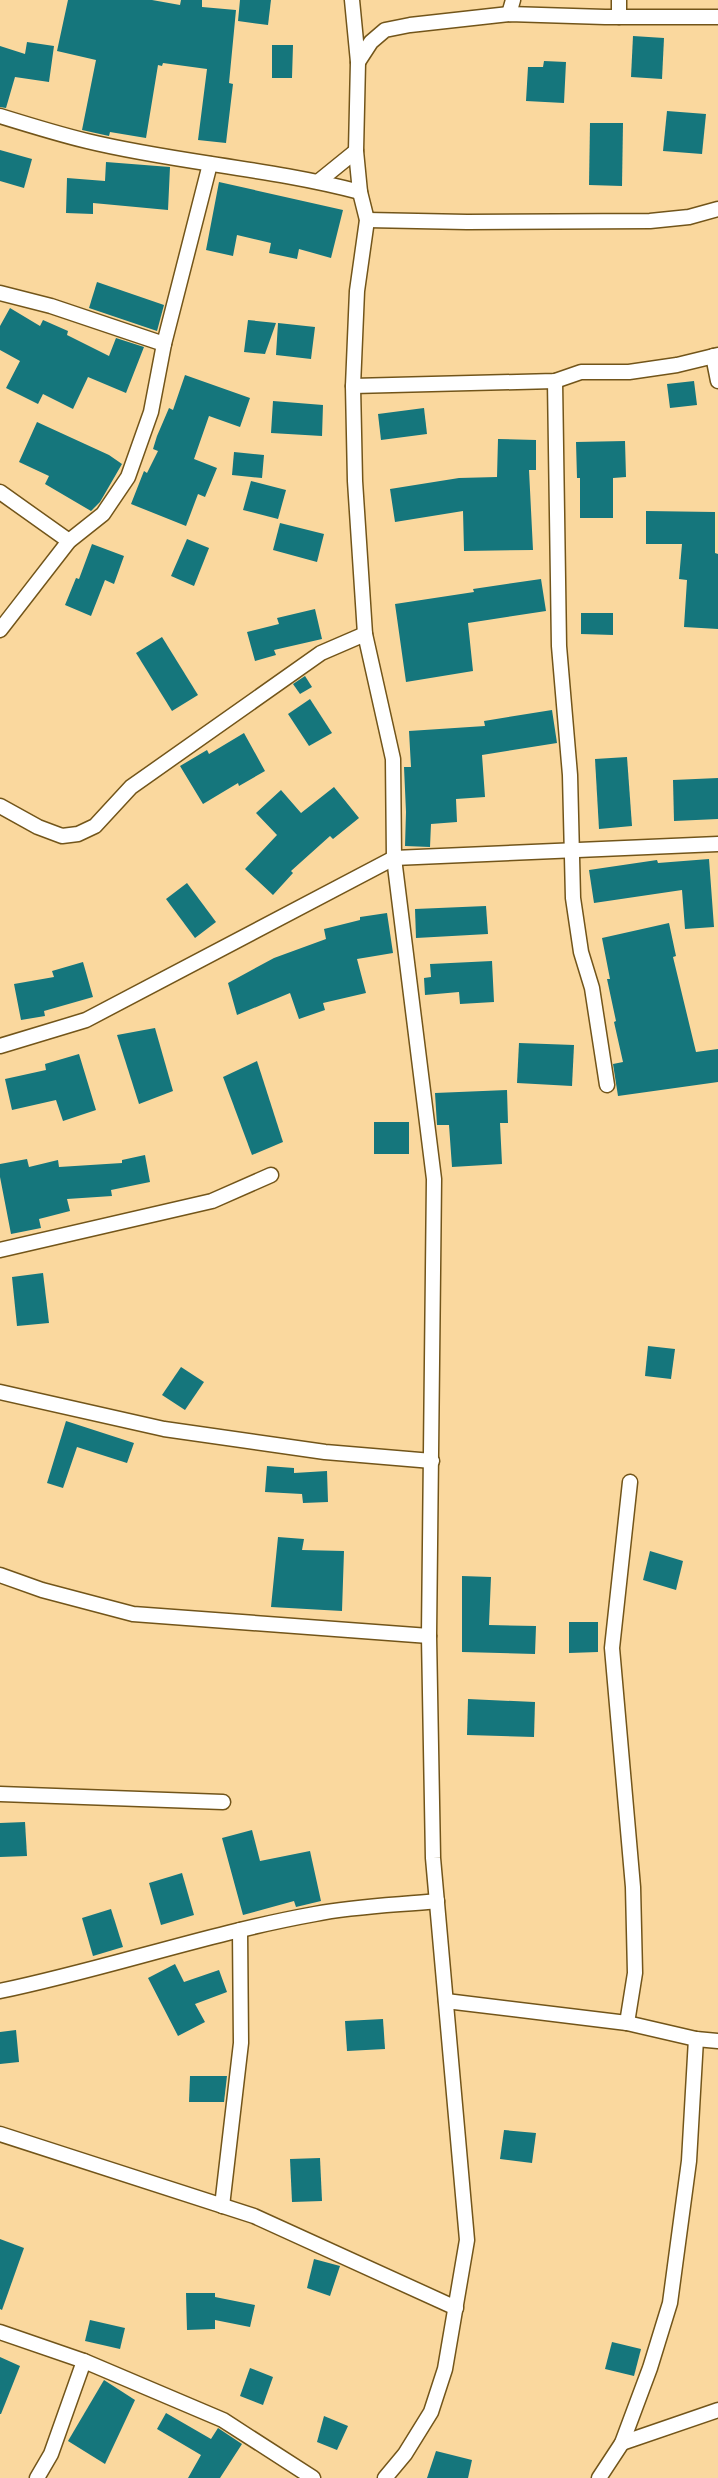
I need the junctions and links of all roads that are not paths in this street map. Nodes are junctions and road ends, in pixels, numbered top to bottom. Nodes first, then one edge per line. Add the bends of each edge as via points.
1 (352, 0) edge
2 (619, 0) edge
3 (511, 7) edge
4 (619, 17) junction
5 (718, 17) edge
6 (358, 62) junction
7 (0, 117) edge
8 (356, 151) junction
9 (210, 164) junction
10 (319, 181) junction
11 (360, 192) junction
12 (718, 209) edge
13 (367, 220) junction
14 (0, 293) edge
15 (164, 344) junction
16 (716, 356) edge
17 (555, 381) junction
18 (718, 381) edge
19 (353, 386) junction
20 (0, 492) edge
21 (69, 541) junction
22 (0, 630) edge
23 (365, 634) junction
24 (0, 806) edge
25 (718, 844) edge
26 (572, 851) junction
27 (394, 859) junction
28 (0, 1046) edge
29 (607, 1085) dead end
30 (271, 1175) dead end
31 (0, 1251) edge
32 (0, 1392) edge
33 (432, 1461) junction
34 (630, 1482) dead end
35 (0, 1575) edge
36 (429, 1636) junction
37 (0, 1794) edge
38 (223, 1802) dead end
39 (437, 1901) junction
40 (240, 1930) junction
41 (0, 1991) edge
42 (446, 2001) junction
43 (627, 2023) junction
44 (696, 2039) junction
45 (718, 2041) edge
46 (0, 2134) edge
47 (222, 2206) junction
48 (456, 2308) junction
49 (0, 2332) edge
50 (85, 2361) junction
51 (718, 2410) edge
52 (622, 2443) junction
53 (37, 2478) edge
54 (313, 2478) edge
55 (385, 2478) edge
56 (599, 2478) edge

1 - 6 street
2 - 4 street
3 - 4 street
3 - 6 street via 385,30
4 - 5 street
6 - 8 street
7 - 9 street via 88,141
8 - 10 street
8 - 11 street
9 - 10 street
9 - 15 street
10 - 11 street
11 - 13 street
12 - 13 street via 650,221
13 - 19 street via 357,291
14 - 15 street
15 - 21 street via 151,412 128,477 103,514
16 - 17 street via 629,372 581,372
16 - 18 street
17 - 19 street
17 - 26 street via 559,646
19 - 23 street
20 - 21 street
21 - 22 street
23 - 24 street via 321,653 131,787 95,826 62,836
23 - 27 street via 393,759
25 - 26 street
26 - 27 street
26 - 29 street via 581,952 592,988
27 - 28 street via 86,1020
27 - 33 street via 434,1179
30 - 31 street via 212,1201
32 - 33 street via 164,1429 325,1452
33 - 36 street
34 - 43 street via 612,1648 633,1887 635,1973
35 - 36 street via 133,1614
36 - 39 street
37 - 38 street
39 - 40 street via 317,1913
39 - 42 street
40 - 41 street
40 - 47 street via 241,2043
42 - 43 street
42 - 48 street via 467,2240
43 - 44 street
44 - 45 street
44 - 52 street via 689,2161 670,2303
46 - 47 street
47 - 48 street via 254,2216
48 - 55 street via 445,2369 431,2412
49 - 50 street
50 - 53 street via 51,2454
50 - 54 street via 223,2420
51 - 52 street
52 - 56 street

